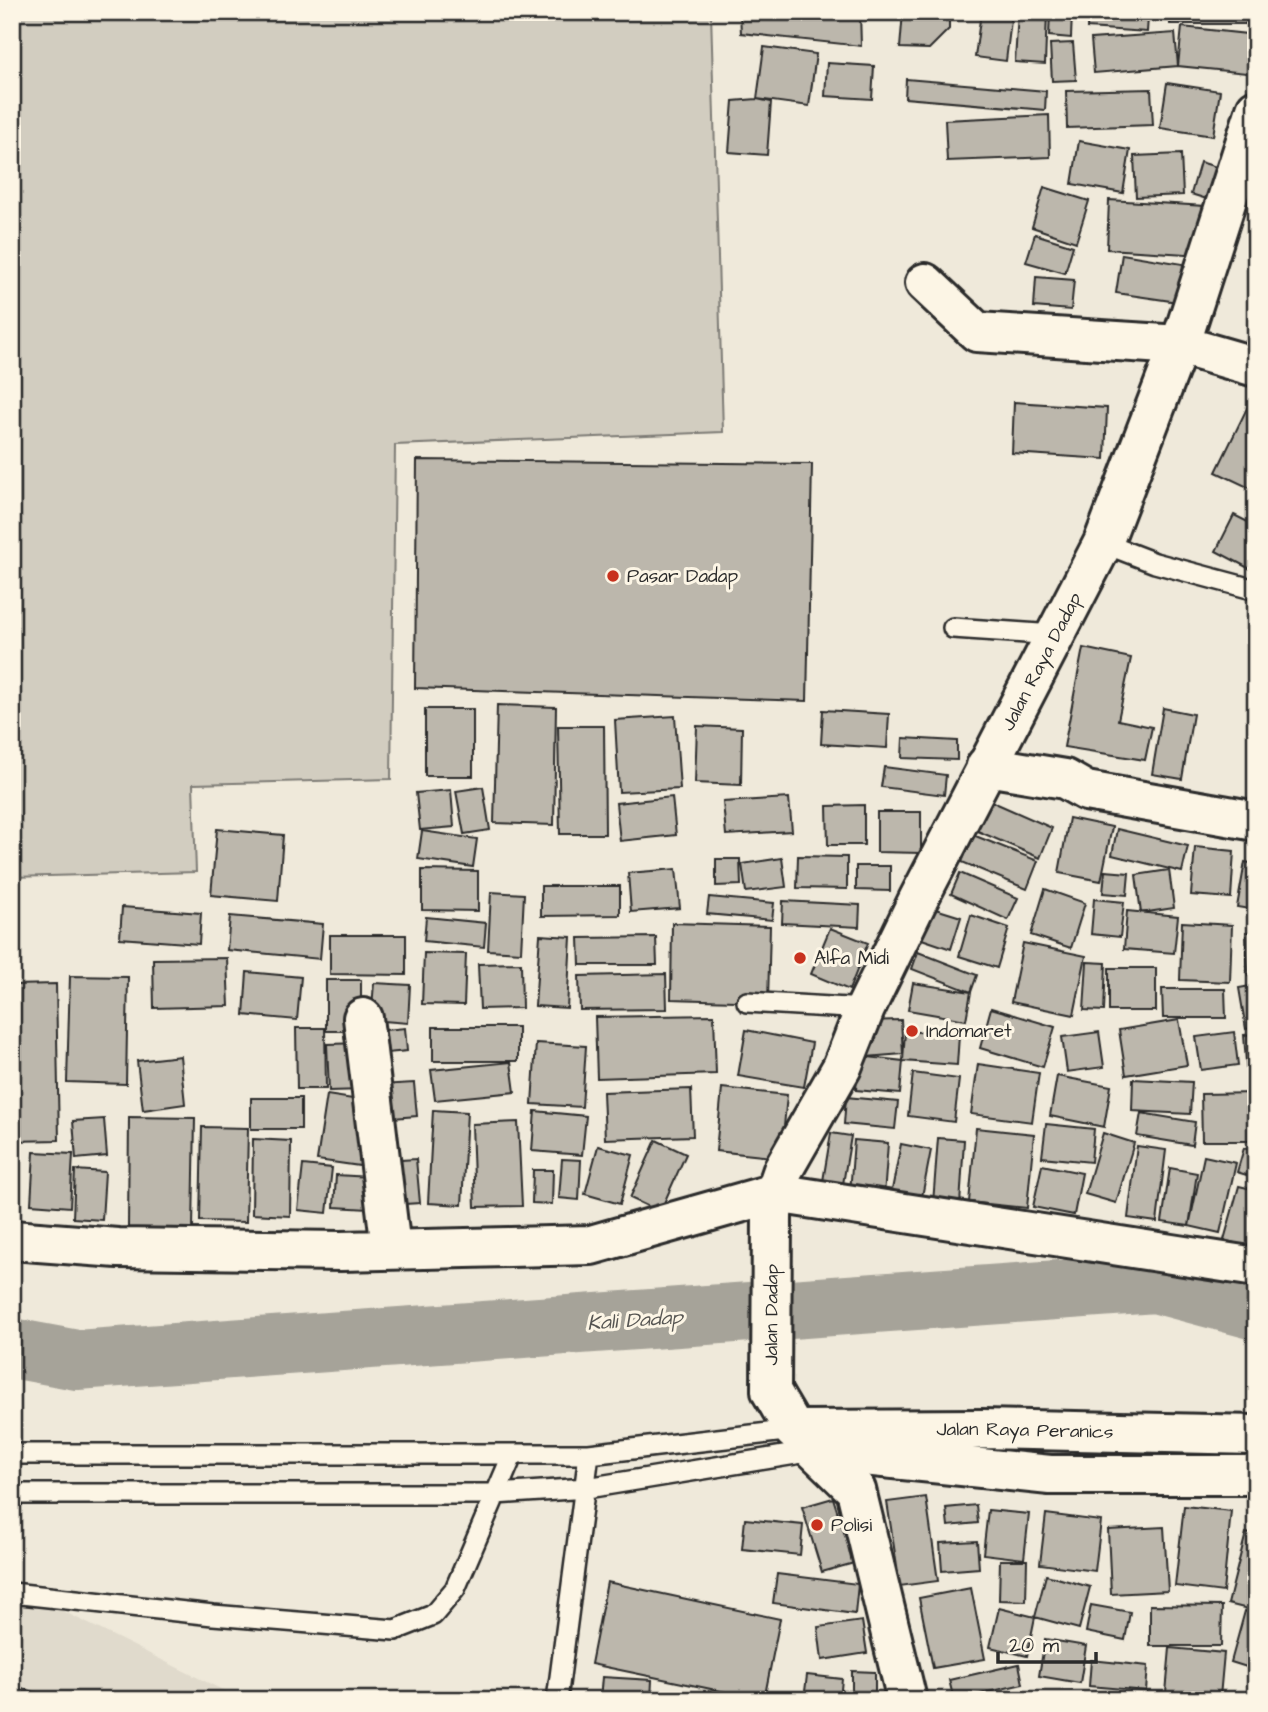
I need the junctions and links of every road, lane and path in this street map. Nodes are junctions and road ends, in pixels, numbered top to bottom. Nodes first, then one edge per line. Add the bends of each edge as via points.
1 (1255, 117) edge
2 (925, 283) dead end
3 (1180, 345) junction
4 (1256, 367) edge
5 (1103, 543) junction
6 (1256, 590) edge
7 (953, 628) dead end
8 (1054, 635) junction
9 (981, 774) junction
10 (1256, 821) edge
11 (747, 1002) dead end
12 (865, 1009) junction
13 (363, 1018) dead end
14 (773, 1204) junction
15 (12, 1240) edge
16 (391, 1250) junction
17 (1256, 1267) edge
18 (1256, 1434) edge
19 (804, 1441) junction
20 (12, 1454) edge
21 (589, 1454) junction
22 (512, 1456) junction
23 (1256, 1475) edge
24 (587, 1488) junction
25 (12, 1493) edge
26 (495, 1494) junction
27 (12, 1593) edge
28 (557, 1700) edge
29 (907, 1700) edge

1 - 3 street, Jalan Raya Dadap
2 - 3 street via 977,332
3 - 4 street
3 - 5 street, Jalan Raya Dadap
5 - 6 lane via 1155,563
5 - 8 street, Jalan Raya Dadap
7 - 8 lane
8 - 9 street, Jalan Raya Dadap
9 - 10 street via 1062,796 1086,791
9 - 12 street, Jalan Raya Dadap
11 - 12 lane
12 - 14 street, Jalan Raya Dadap via 842,1067 783,1170
13 - 16 street
14 - 16 street via 591,1245
14 - 17 street
14 - 19 street, Jalan Dadap via 771,1391
15 - 16 street via 118,1248
18 - 19 street, Jalan Raya Peranics via 983,1429
19 - 21 lane
19 - 23 street, Jalan Raya Peranics via 1050,1475
19 - 24 lane
19 - 29 street via 856,1490
20 - 22 lane
21 - 22 lane
21 - 24 lane
22 - 26 lane
24 - 26 lane
24 - 28 lane
25 - 26 lane
26 - 27 lane via 455,1588 433,1615 395,1630

